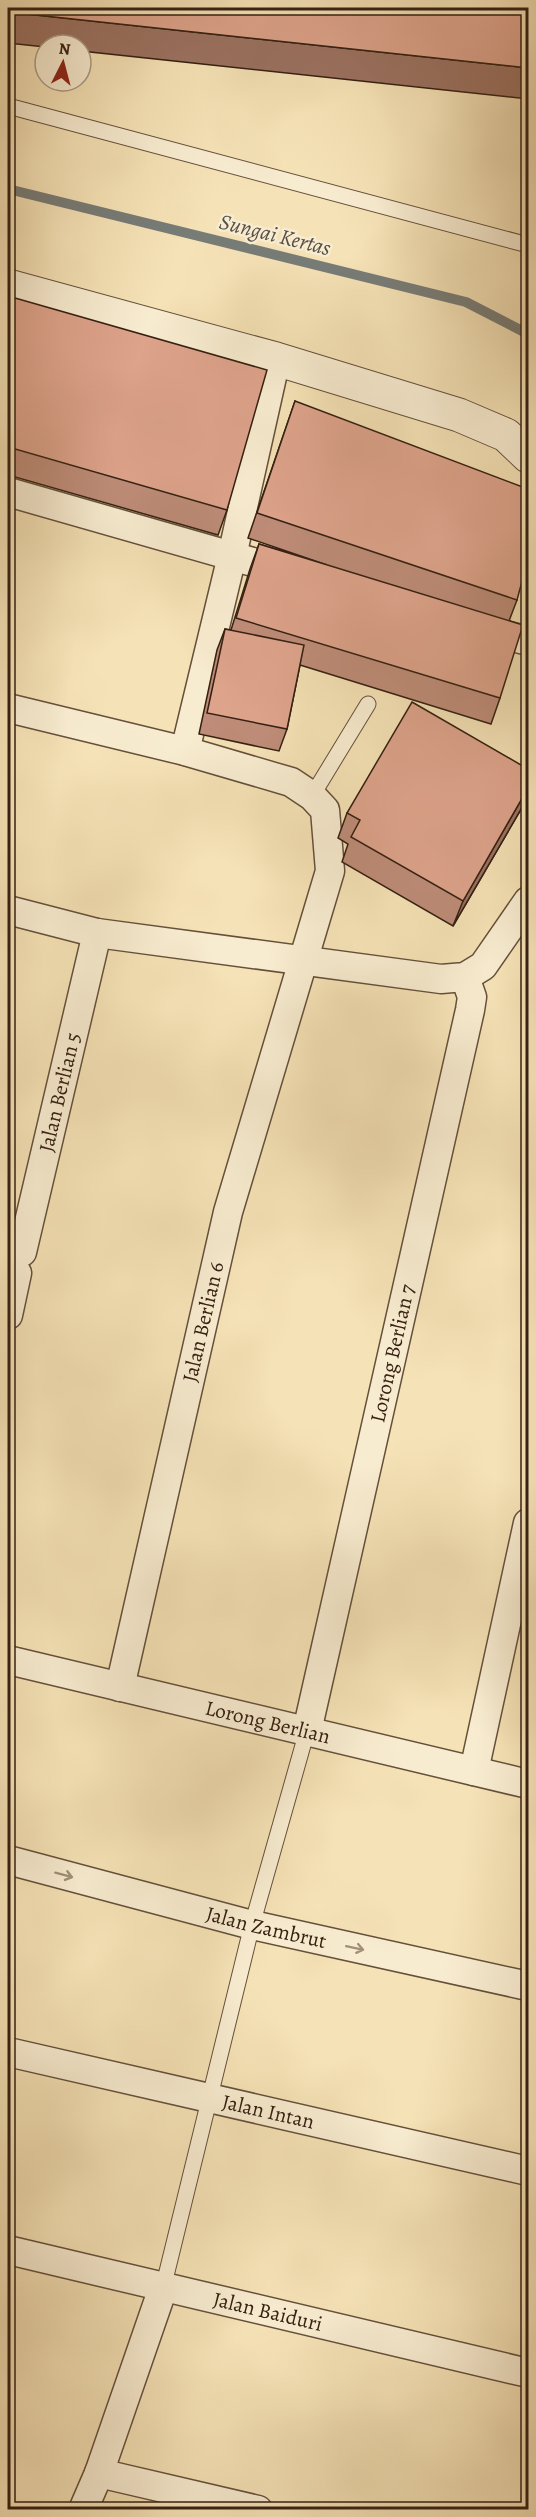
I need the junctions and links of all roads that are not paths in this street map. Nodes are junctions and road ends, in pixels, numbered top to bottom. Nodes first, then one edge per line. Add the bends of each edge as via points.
1 (8, 106) edge
2 (528, 245) edge
3 (8, 286) edge
4 (276, 359) junction
5 (528, 456) edge
6 (8, 492) edge
7 (232, 556) junction
8 (321, 582) edge
9 (454, 621) edge
10 (528, 641) edge
11 (368, 704) dead end
12 (8, 708) edge
13 (185, 752) junction
14 (312, 796) junction
15 (528, 901) edge
16 (8, 910) edge
17 (97, 933) junction
18 (302, 961) junction
19 (465, 977) junction
20 (8, 1315) edge
21 (528, 1523) edge
22 (8, 1660) edge
23 (120, 1687) junction
24 (307, 1731) junction
25 (474, 1771) junction
26 (528, 1784) edge
27 (8, 1860) edge
28 (252, 1925) junction
29 (528, 1986) edge
30 (8, 2052) edge
31 (211, 2098) junction
32 (528, 2171) edge
33 (8, 2250) edge
34 (163, 2288) junction
35 (528, 2373) edge
36 (99, 2473) junction
37 (83, 2510) edge
38 (258, 2510) edge

1 - 2 lane
3 - 4 street
4 - 5 street via 459,415 506,435
4 - 7 street
6 - 7 street
7 - 8 street
7 - 13 street
9 - 10 street
11 - 14 lane
12 - 13 street
13 - 14 street via 291,782
14 - 18 street, Jalan Berlian 6 via 325,810 330,871
15 - 19 street via 483,966
16 - 17 street
17 - 18 street
17 - 20 street, Jalan Berlian 5
18 - 19 street via 441,979
18 - 23 street, Jalan Berlian 6 via 228,1212
19 - 24 street, Lorong Berlian 7 via 472,996 470,1010
21 - 25 street
22 - 23 street, Lorong Berlian
23 - 24 street, Lorong Berlian
24 - 25 street, Lorong Berlian
24 - 28 lane
25 - 26 street, Lorong Berlian
27 -> 28 street, Jalan Zambrut
28 -> 29 street, Jalan Zambrut
28 - 31 lane
30 - 31 street, Jalan Intan
31 - 32 street, Jalan Intan
31 - 34 lane
33 - 34 street, Jalan Baiduri
34 - 35 street, Jalan Baiduri
34 - 36 street
36 - 37 street
36 - 38 street

